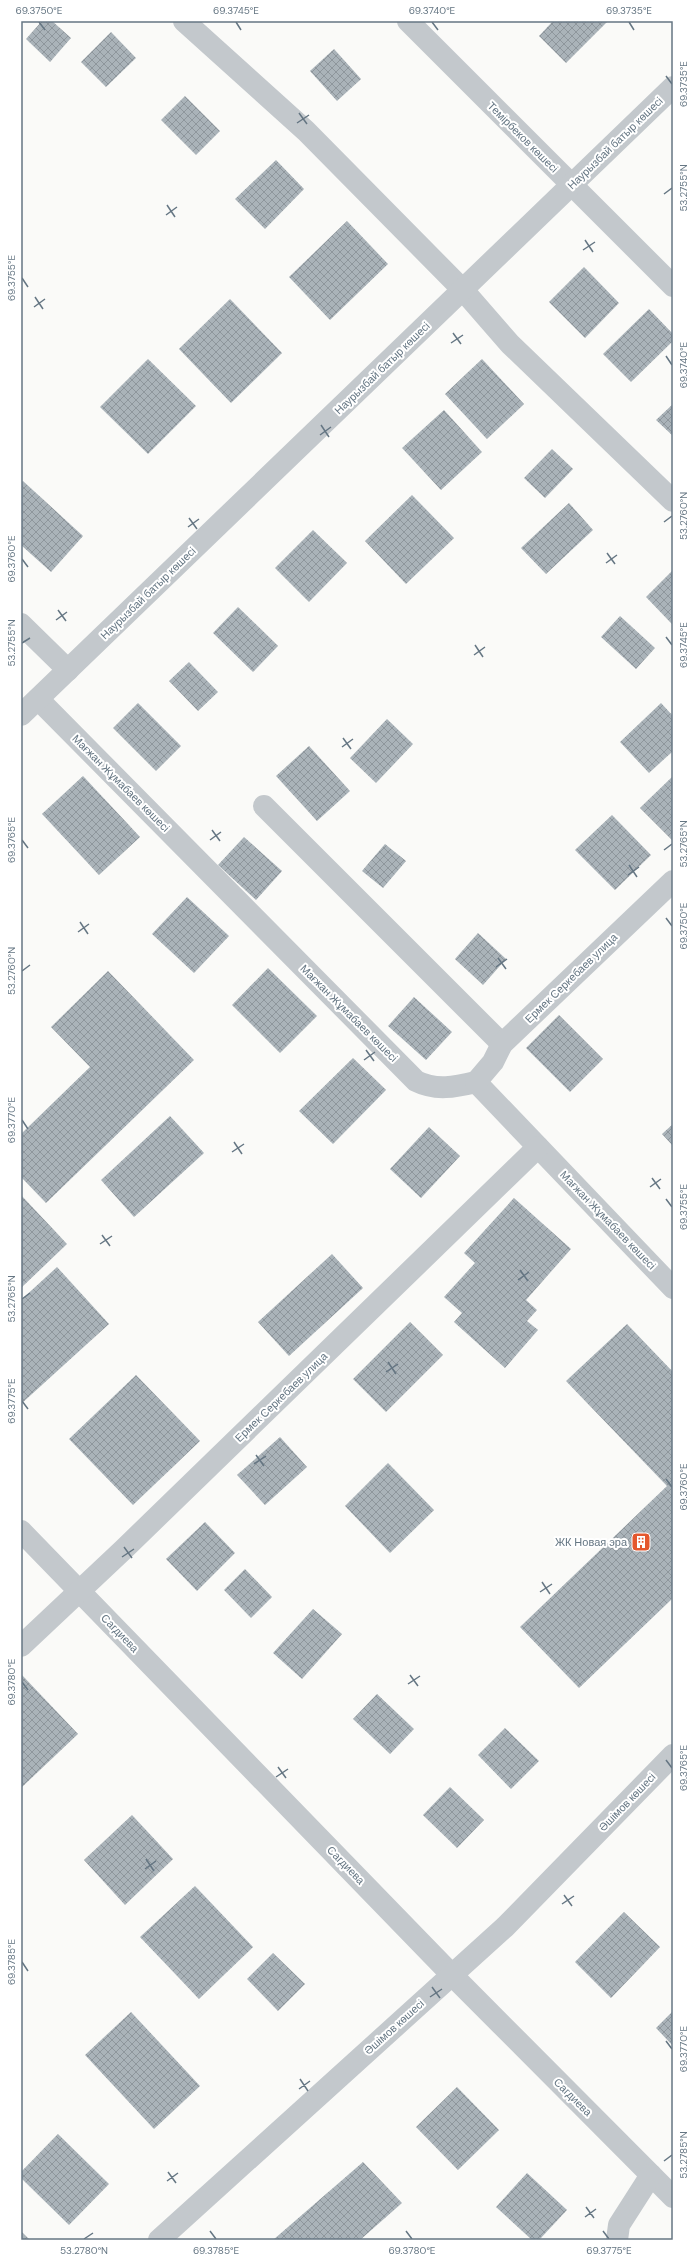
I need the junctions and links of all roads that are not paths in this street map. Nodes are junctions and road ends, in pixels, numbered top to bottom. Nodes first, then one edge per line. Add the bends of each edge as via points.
1 (184, 21) edge
2 (408, 21) edge
3 (673, 87) edge
4 (571, 186) junction
5 (673, 286) edge
6 (463, 290) junction
7 (673, 501) edge
8 (21, 624) edge
9 (68, 670) junction
10 (38, 699) junction
11 (21, 715) edge
12 (264, 806) dead end
13 (673, 881) edge
14 (502, 1044) junction
15 (476, 1082) junction
16 (538, 1147) junction
17 (673, 1288) edge
18 (21, 1531) edge
19 (79, 1590) junction
20 (21, 1646) edge
21 (673, 1755) edge
22 (452, 1975) junction
23 (651, 2175) junction
24 (673, 2197) edge
25 (159, 2240) edge
26 (618, 2240) edge

1 - 6 street via 306,131
2 - 4 street, Темірбеков көшесі
3 - 4 street, Наурызбай батыр көшесі
4 - 5 street, Темірбеков көшесі
4 - 6 street, Наурызбай батыр көшесі
6 - 7 street via 510,344
6 - 9 street, Наурызбай батыр көшесі
8 - 9 street
9 - 10 street, Наурызбай батыр көшесі
10 - 11 street, Наурызбай батыр көшесі
10 - 15 street, Мағжан Жұмабаев көшесі via 416,1081 439,1088
12 - 14 street
13 - 14 street, Ермек Серкебаев улица
14 - 15 street, Ермек Серкебаев улица via 493,1062
15 - 16 street, Мағжан Жұмабаев көшесі
16 - 17 street, Мағжан Жұмабаев көшесі
16 - 19 street, Ермек Серкебаев улица
18 - 19 street, Сагдиева
19 - 20 street, Ермек Серкебаев улица
19 - 22 street, Сагдиева
21 - 22 street, Әшімов көшесі via 505,1927
22 - 23 street, Сагдиева
22 - 25 street, Әшімов көшесі
23 - 24 street, Сагдиева
23 - 26 street via 619,2225

